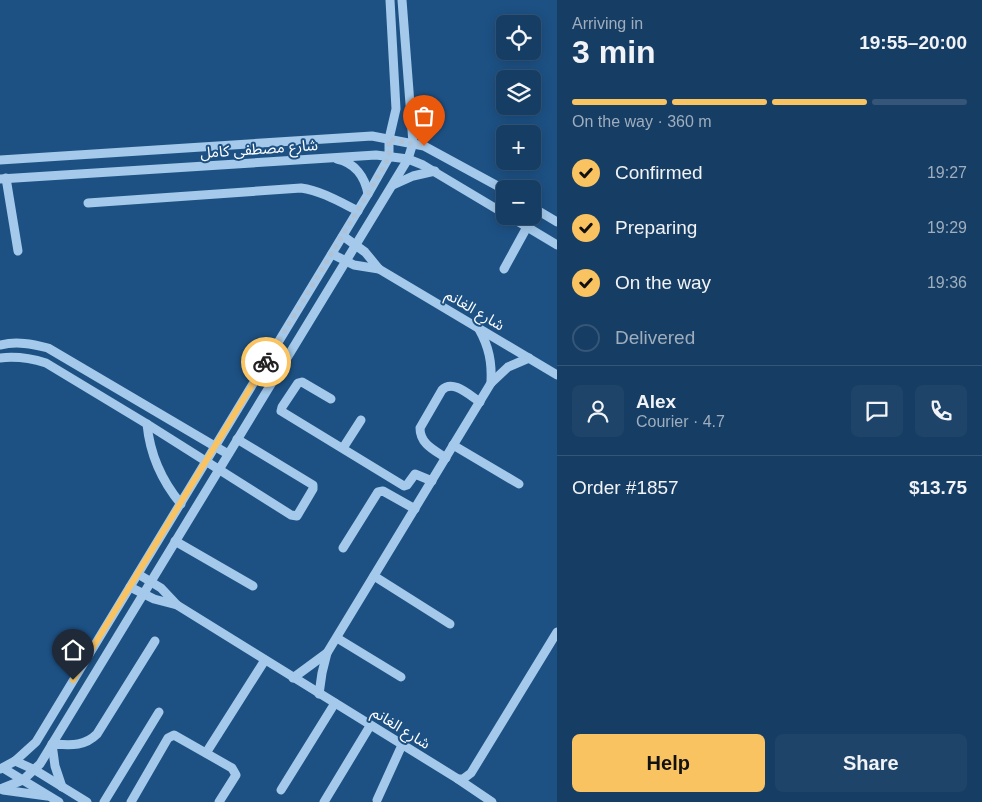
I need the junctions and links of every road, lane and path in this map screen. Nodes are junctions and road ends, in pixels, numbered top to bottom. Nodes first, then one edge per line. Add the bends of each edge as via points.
1 (390, 0) edge
2 (402, 0) edge
3 (408, 83) junction
4 (395, 84) junction
5 (389, 139) junction
6 (413, 143) junction
7 (389, 157) junction
8 (332, 158) junction
9 (0, 160) edge
10 (408, 160) junction
11 (435, 171) junction
12 (3, 179) edge
13 (393, 185) junction
14 (496, 185) edge
15 (368, 194) junction
16 (88, 203) dead end
17 (496, 208) edge
18 (358, 211) junction
19 (541, 212) edge
20 (557, 222) edge
21 (524, 225) edge
22 (527, 227) junction
23 (343, 236) junction
24 (356, 244) junction
25 (557, 245) edge
26 (18, 251) dead end
27 (332, 254) junction
28 (346, 262) junction
29 (379, 269) junction
30 (504, 269) dead end
31 (478, 328) junction
32 (0, 345) edge
33 (0, 358) edge
34 (529, 358) junction
35 (557, 375) edge
36 (491, 383) junction
37 (330, 399) dead end
38 (480, 402) junction
39 (361, 420) dead end
40 (148, 424) junction
41 (236, 439) junction
42 (454, 445) junction
43 (215, 447) junction
44 (343, 448) junction
45 (228, 454) junction
46 (446, 458) junction
47 (206, 461) junction
48 (219, 470) junction
49 (432, 481) junction
50 (519, 484) dead end
51 (181, 504) junction
52 (415, 509) junction
53 (175, 541) junction
54 (343, 548) dead end
55 (138, 574) junction
56 (374, 576) junction
57 (151, 581) junction
58 (253, 586) dead end
59 (130, 587) junction
60 (143, 594) junction
61 (177, 605) junction
62 (450, 624) dead end
63 (557, 632) edge
64 (337, 638) junction
65 (155, 641) dead end
66 (327, 653) junction
67 (265, 660) junction
68 (401, 677) dead end
69 (293, 678) junction
70 (319, 694) junction
71 (335, 703) junction
72 (160, 712) dead end
73 (370, 726) junction
74 (52, 744) junction
75 (402, 745) junction
76 (206, 753) junction
77 (15, 761) junction
78 (2, 769) edge
79 (34, 770) junction
80 (458, 779) junction
81 (23, 780) junction
82 (62, 787) junction
83 (0, 789) edge
84 (281, 790) dead end
85 (56, 800) edge
86 (377, 800) dead end
87 (87, 802) edge
88 (104, 802) edge
89 (131, 802) edge
90 (219, 802) edge
91 (324, 802) edge
92 (492, 802) edge

1 - 4 street
2 - 3 street
3 - 4 street
3 - 6 street
4 - 5 street via 396,109
5 - 6 street, شارع مصطفى كامل
5 - 7 street
5 - 9 street, شارع مصطفى كامل via 372,136
6 - 10 street
6 - 14 street, شارع مصطفى كامل
7 - 8 street, شارع مصطفى كامل
7 - 10 street, شارع مصطفى كامل
7 - 15 street
8 - 12 street, شارع مصطفى كامل
8 - 15 street via 357,170
10 - 11 street, شارع مصطفى كامل
10 - 13 street
11 - 13 street
11 - 17 street, شارع مصطفى كامل
12 - 26 street
13 - 24 street
15 - 18 street
16 - 18 street via 301,188 317,191
18 - 23 street
19 - 20 street
21 - 22 street
22 - 25 street
22 - 30 street
23 - 24 street, شارع الغانم
23 - 27 street
24 - 28 street
24 - 29 street, شارع الغانم
27 - 28 street, شارع الغانم
27 - 43 street
28 - 29 street, شارع الغانم
28 - 41 street
29 - 31 street, شارع الغانم
31 - 34 street, شارع الغانم
31 - 36 street via 490,354
32 - 43 street via 34,344 48,348
33 - 40 street via 16,356 46,363
34 - 35 street, شارع الغانم
34 - 36 street via 508,367
36 - 38 street
37 - 44 street via 302,382 298,383 282,411
38 - 42 street
38 - 46 street via 454,385 442,390 420,428 420,435 423,441
39 - 44 street
40 - 47 street
40 - 51 street via 150,446 157,467
41 - 45 street
41 - 48 street via 313,485 313,489 294,516
42 - 46 street
42 - 50 street
43 - 45 street
43 - 47 street
44 - 49 street via 404,486 415,474
45 - 48 street
46 - 49 street
47 - 48 street
47 - 51 street
48 - 53 street
49 - 52 street
51 - 55 street
52 - 54 street via 383,491 378,492
52 - 56 street
53 - 57 street
53 - 58 street
55 - 57 street, شارع الغانم
55 - 59 street
56 - 62 street
56 - 64 street
57 - 60 street
57 - 61 street, شارع الغانم
59 - 60 street, شارع الغانم
59 - 77 street via 36,742
60 - 61 street, شارع الغانم
60 - 74 street
61 - 67 street, شارع الغانم
63 - 80 street via 472,773
64 - 66 street
64 - 68 street
65 - 74 street via 91,740 75,745
66 - 69 street
66 - 70 street
67 - 69 street, شارع الغانم
67 - 76 street
69 - 70 street, شارع الغانم
70 - 71 street, شارع الغانم
71 - 73 street, شارع الغانم
71 - 84 street
72 - 88 street
73 - 75 street, شارع الغانم
73 - 91 street
74 - 79 street
74 - 82 street
75 - 80 street, شارع الغانم
75 - 86 street
76 - 89 street via 177,735 171,736
76 - 90 street via 235,772 236,776
77 - 78 street
77 - 79 street
78 - 81 street
79 - 81 street
79 - 82 street
80 - 92 street, شارع الغانم
81 - 83 street
81 - 85 street
82 - 87 street
83 - 85 street

